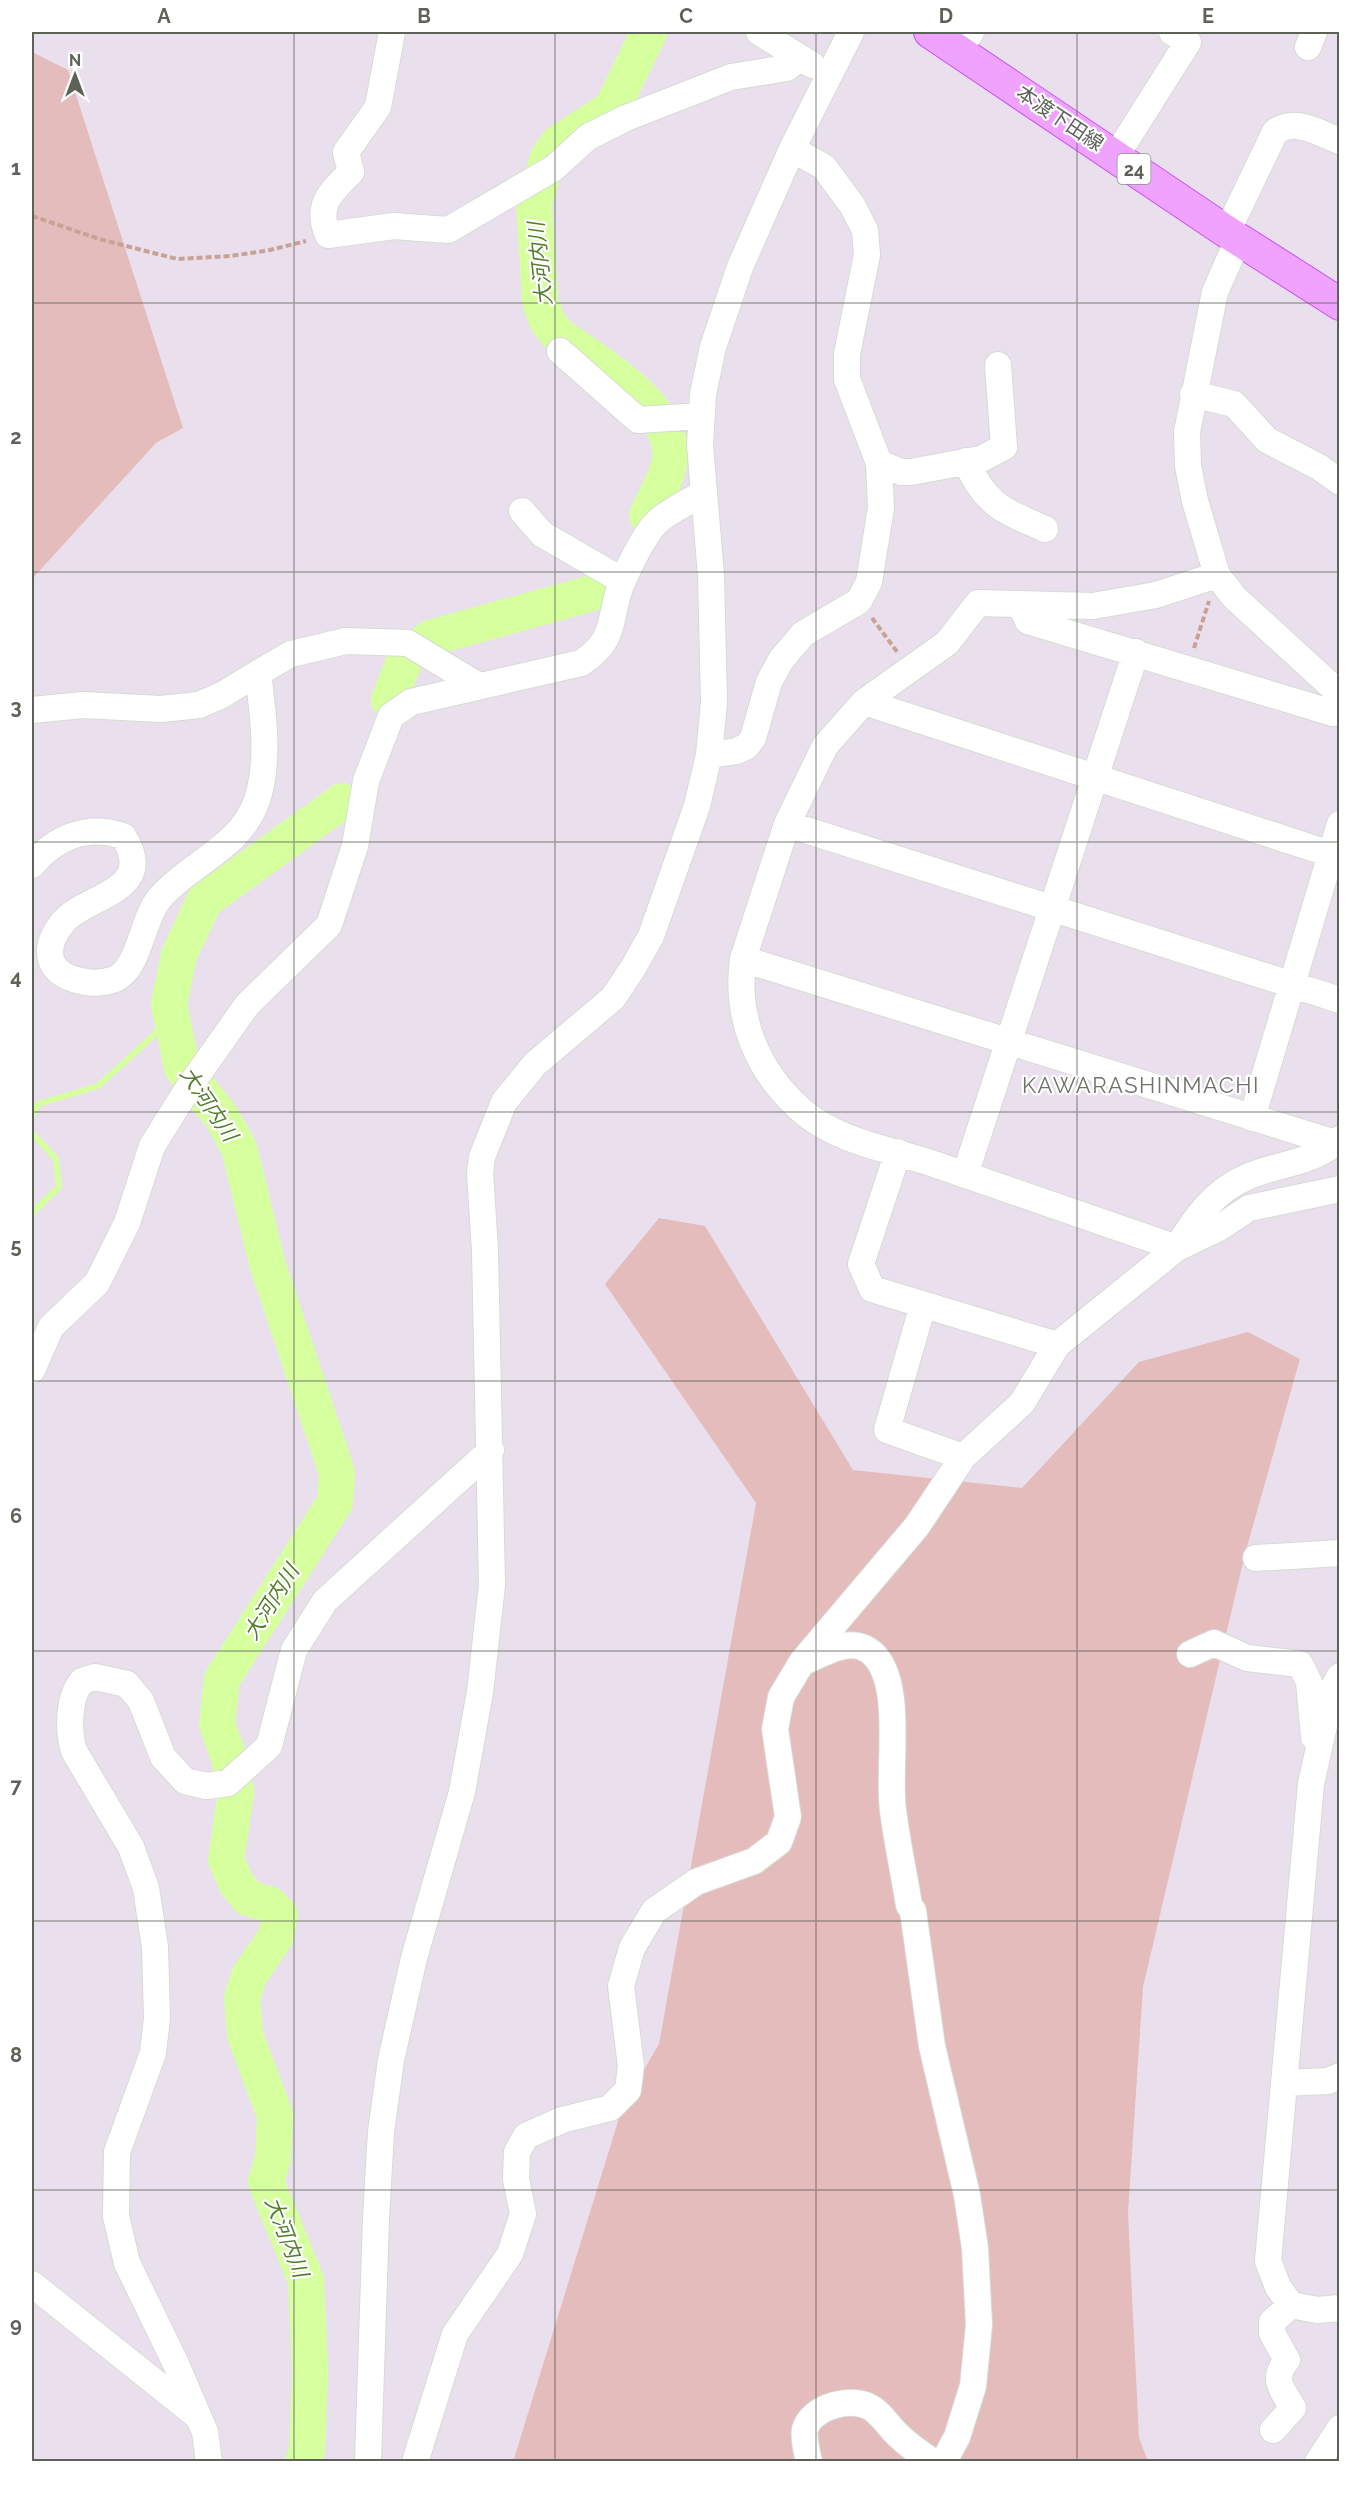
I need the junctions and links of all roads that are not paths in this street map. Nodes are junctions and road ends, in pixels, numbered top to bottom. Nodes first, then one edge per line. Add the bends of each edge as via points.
1 (392, 32) edge
2 (759, 32) edge
3 (851, 32) edge
4 (930, 32) edge
5 (1172, 32) edge
6 (965, 41) edge
7 (799, 58) junction
8 (828, 74) junction
9 (1340, 141) edge
10 (792, 149) junction
11 (1116, 156) junction
12 (1232, 236) junction
13 (1340, 304) edge
14 (560, 351) dead end
15 (998, 365) dead end
16 (1194, 394) junction
17 (702, 416) junction
18 (966, 461) junction
19 (879, 463) junction
20 (1340, 482) edge
21 (703, 493) junction
22 (522, 511) dead end
23 (1044, 529) dead end
24 (1217, 574) junction
25 (623, 580) junction
26 (1020, 604) junction
27 (1136, 652) junction
28 (258, 673) junction
29 (479, 686) junction
30 (1340, 694) edge
31 (864, 702) junction
32 (32, 710) edge
33 (1340, 711) edge
34 (709, 754) junction
35 (1095, 777) junction
36 (787, 824) junction
37 (1340, 824) edge
38 (1335, 856) edge
39 (32, 865) edge
40 (1052, 909) junction
41 (743, 959) junction
42 (1292, 985) junction
43 (1340, 1000) edge
44 (1009, 1042) junction
45 (1252, 1118) junction
46 (1337, 1141) edge
47 (898, 1152) junction
48 (965, 1175) junction
49 (1340, 1189) edge
50 (1177, 1248) junction
51 (923, 1305) junction
52 (1057, 1345) junction
53 (32, 1370) edge
54 (491, 1450) junction
55 (963, 1457) junction
56 (1340, 1553) edge
57 (1256, 1558) dead end
58 (1190, 1654) dead end
59 (802, 1662) junction
60 (1340, 1676) edge
61 (1316, 1761) junction
62 (1340, 2076) edge
63 (1284, 2083) junction
64 (32, 2284) edge
65 (1291, 2305) junction
66 (1340, 2308) edge
67 (198, 2417) junction
68 (1340, 2428) edge
69 (1273, 2430) dead end
70 (209, 2462) edge
71 (368, 2462) edge
72 (416, 2462) edge
73 (809, 2462) edge
74 (933, 2462) edge
75 (938, 2462) edge
76 (1318, 2462) edge

1 - 7 street via 378,106 346,152 351,172 326,198 322,223 328,235 394,226 448,230 554,168 588,137 626,118 730,77 787,68
2 - 7 street
3 - 8 street
4 - 6 main road, 本渡下田線 / 24
5 - 11 street via 1188,42
6 - 11 main road, 本渡下田線 / 24
7 - 8 street
8 - 10 street
9 - 12 street via 1296,124 1275,132
10 - 17 street via 733,287 713,347
10 - 19 street via 824,167 865,230 867,255 847,354 847,379
11 - 12 main road, 本渡下田線 / 24
12 - 13 main road, 本渡下田線 / 24
12 - 16 street via 1215,292
14 - 17 street via 638,420
15 - 18 street via 1004,447 981,459
16 - 20 street via 1234,404 1267,440
16 - 24 street via 1187,432 1188,466
17 - 21 street
18 - 19 street via 911,472
18 - 23 street via 975,482 998,508
19 - 34 street via 881,508 869,582 859,601 803,634 781,660 769,682 753,738 747,746
21 - 25 street via 661,518
21 - 34 street via 711,575 714,702
22 - 25 street via 542,534
24 - 26 street via 1156,596 1093,606
24 - 30 street via 1234,597
25 - 29 street via 606,641 596,654 581,663
26 - 27 street via 1028,621
26 - 31 street via 978,603 947,643
27 - 33 street via 1333,713
27 - 35 street
28 - 29 street via 291,654 346,641 414,647
28 - 32 street via 199,705 161,709 82,705
28 - 39 street via 263,775 256,802 241,831 160,897 150,912 131,964 117,978 96,983 80,981 55,969 49,959 51,943 65,920 121,887 130,874 134,861 123,836 91,830 70,835 41,854
29 - 53 street via 411,702 392,716 366,782 355,846 329,925 247,1005 193,1081 152,1146 127,1222 97,1283 51,1328
31 - 35 street
31 - 36 street via 825,746
34 - 54 street via 697,806 651,936 638,960 613,998 534,1064 510,1094 482,1157
35 - 38 street
35 - 40 street
36 - 40 street
36 - 41 street
37 - 38 street
38 - 42 street
40 - 42 street
40 - 44 street
41 - 44 street
41 - 47 street via 741,997 747,1030 757,1058 776,1084 801,1111 843,1136
42 - 43 street
42 - 45 street
44 - 45 street
44 - 48 street
45 - 46 street
46 - 50 street via 1309,1158 1246,1177 1218,1195 1196,1217
47 - 48 street
47 - 51 street via 861,1264 872,1289
48 - 50 street
49 - 50 street via 1249,1208
50 - 52 street
51 - 52 street
51 - 55 street via 887,1430
52 - 55 street via 1022,1403
54 - 67 street via 325,1601 294,1650 269,1746 237,1776 206,1786 185,1782 162,1757 141,1701 127,1683 95,1677 82,1680 73,1697 74,1751 131,1847 146,1888 155,1947 157,2018 153,2053 117,2152 116,2216 127,2263
54 - 71 street via 492,1585 480,1692 462,1792 400,2016 381,2132
55 - 59 street via 917,1526
56 - 57 street
58 - 61 street via 1214,1643 1247,1658 1300,1664 1310,1682
59 - 72 street via 781,1697 775,1729 788,1817 779,1842 754,1861 696,1882 654,1911 632,1948 621,1986 631,2066 628,2090 610,2108 562,2120 526,2136 517,2152 516,2179 523,2214 513,2244 455,2334
59 - 75 street via 836,1647 858,1645 872,1653 885,1673 889,1694 892,1808 913,1911 932,2046 967,2195 975,2248 979,2325 973,2386 957,2437 944,2461
60 - 61 street via 1332,1690
61 - 63 street
62 - 63 street via 1328,2081
63 - 65 street via 1268,2261 1278,2287
64 - 67 street
65 - 66 street via 1317,2310
65 - 69 street via 1272,2322 1272,2333 1287,2360 1278,2371 1278,2383 1293,2408
67 - 70 street via 205,2432
68 - 76 street
73 - 74 street via 805,2432 809,2421 821,2410 841,2404 872,2408 899,2436

